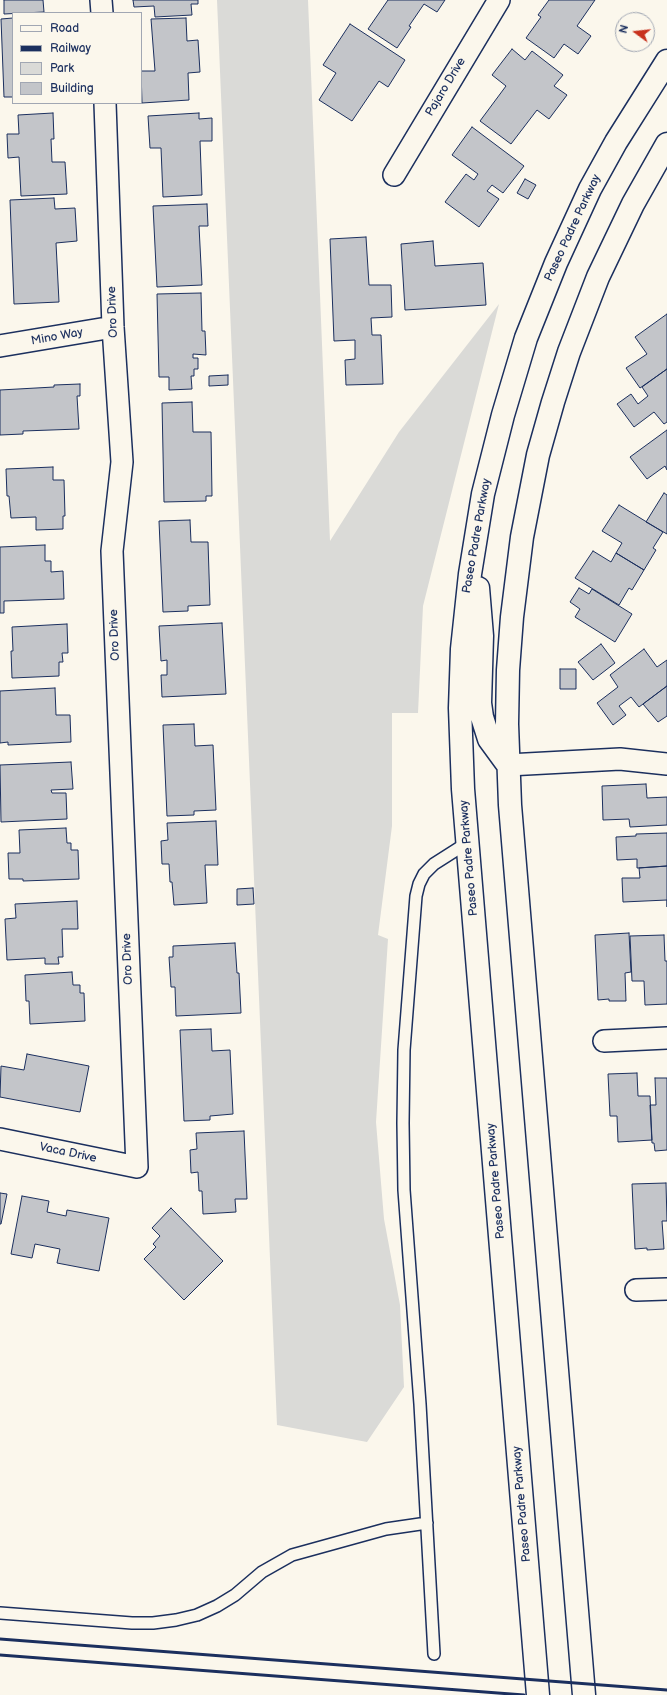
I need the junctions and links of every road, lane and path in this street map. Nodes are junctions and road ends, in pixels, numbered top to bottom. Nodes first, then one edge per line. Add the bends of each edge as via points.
1 (101, 0) edge
2 (499, 0) edge
3 (102, 12) edge
4 (667, 61) edge
5 (105, 104) edge
6 (667, 144) edge
7 (394, 175) dead end
8 (113, 327) junction
9 (0, 346) edge
10 (474, 547) junction
11 (667, 764) edge
12 (508, 765) junction
13 (467, 843) junction
14 (667, 1038) edge
15 (604, 1041) dead end
16 (0, 1139) edge
17 (137, 1167) joint
18 (667, 1289) edge
19 (636, 1290) dead end
20 (427, 1523) junction
21 (0, 1613) edge
22 (434, 1654) dead end
23 (538, 1695) edge
24 (584, 1695) edge

1 - 3 street
2 - 7 street, Pajaro Drive
4 - 10 main road, Paseo Padre Parkway via 640,101 593,183 543,294 501,422
5 - 8 street, Oro Drive
6 - 12 main road via 634,204 594,289 563,371 538,455 522,537 512,617 508,670
8 - 9 street, Mino Way
8 - 17 street, Oro Drive via 122,462 112,551
10 - 12 main road via 482,636 482,717 489,739
10 - 13 main road, Paseo Padre Parkway via 460,681 461,763
11 - 12 street via 620,759
12 - 24 main road
13 - 20 lane via 434,864 418,884 406,1013 403,1087 404,1184
13 - 23 main road, Paseo Padre Parkway
14 - 15 street
16 - 17 street, Vaca Drive
18 - 19 street
20 - 21 lane via 386,1529 292,1555 262,1572 235,1595 217,1606 197,1615 176,1620 132,1623
20 - 22 lane

